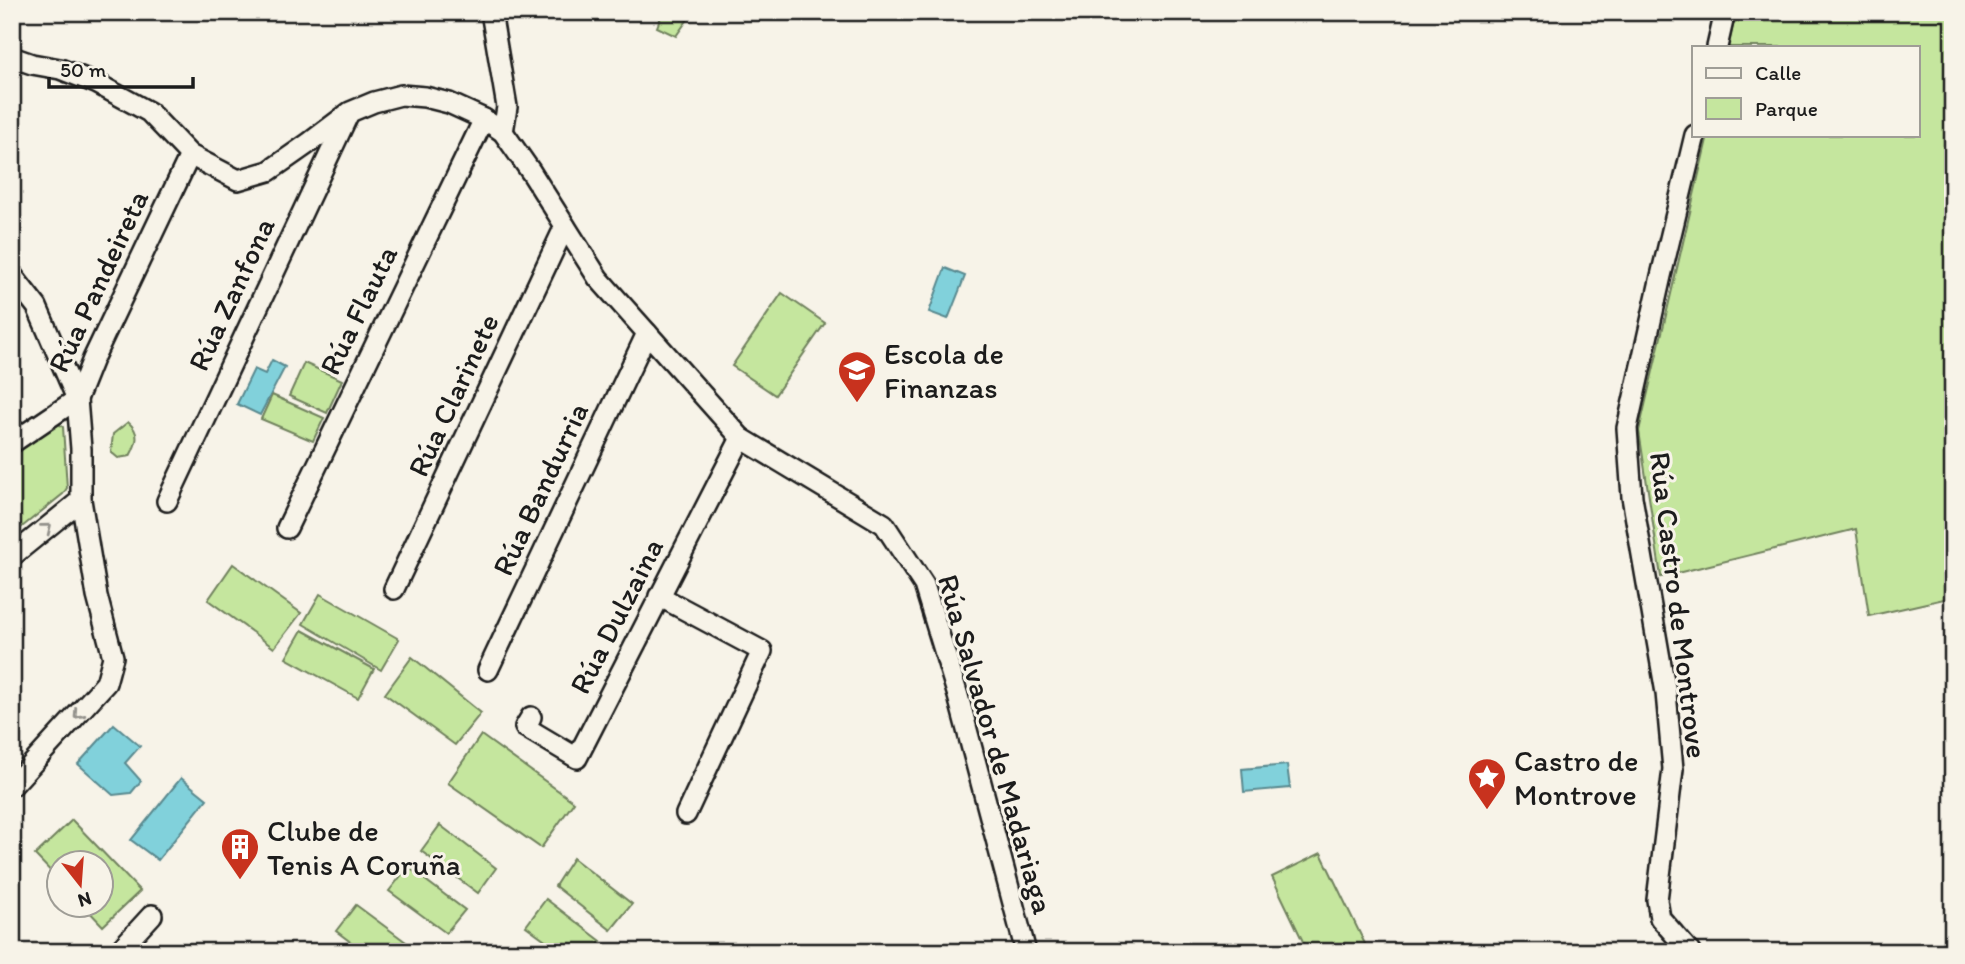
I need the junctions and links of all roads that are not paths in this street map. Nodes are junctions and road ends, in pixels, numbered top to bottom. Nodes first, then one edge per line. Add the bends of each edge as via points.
1 (491, 12) edge
2 (1726, 12) edge
3 (1717, 46) edge
4 (12, 57) edge
5 (22, 65) edge
6 (350, 111) junction
7 (484, 119) junction
8 (503, 132) junction
9 (1695, 136) edge
10 (190, 155) junction
11 (565, 226) junction
12 (12, 275) edge
13 (647, 333) junction
14 (77, 399) junction
15 (741, 438) junction
16 (12, 443) edge
17 (81, 500) junction
18 (167, 501) dead end
19 (287, 527) dead end
20 (12, 556) edge
21 (394, 589) dead end
22 (659, 596) junction
23 (488, 670) dead end
24 (531, 717) dead end
25 (12, 786) edge
26 (686, 814) dead end
27 (152, 915) dead end
28 (118, 952) edge
29 (1026, 952) edge
30 (1690, 952) edge

1 - 8 street via 507,107
2 - 3 street
4 - 5 street
5 - 10 street via 60,69 96,83 149,112
6 - 7 street via 401,95 449,103
6 - 10 street via 269,171 238,180
6 - 18 street, Rúa Zanfona
7 - 8 street
7 - 19 street, Rúa Flauta
8 - 11 street, Rúa Salvador de Madariaga
9 - 30 street, Rúa Castro de Montrove via 1627,428 1632,497 1666,693 1673,769 1657,900 1660,918
10 - 14 street, Rúa Pandeireta
11 - 13 street, Rúa Salvador de Madariaga via 598,278
11 - 21 street, Rúa Clarinete
12 - 14 street via 37,307
13 - 15 street, Rúa Salvador de Madariaga
13 - 23 street, Rúa Bandurria
14 - 16 street, Rúa Pandeireta
14 - 17 street
15 - 22 street, Rúa Dulzaina
15 - 29 street, Rúa Salvador de Madariaga via 884,524 924,584
20 -> 17 street
17 -> 25 street via 113,657 106,683
22 - 24 street, Rúa Dulzaina via 577,758 526,727
22 - 26 street via 762,651
27 - 28 street

